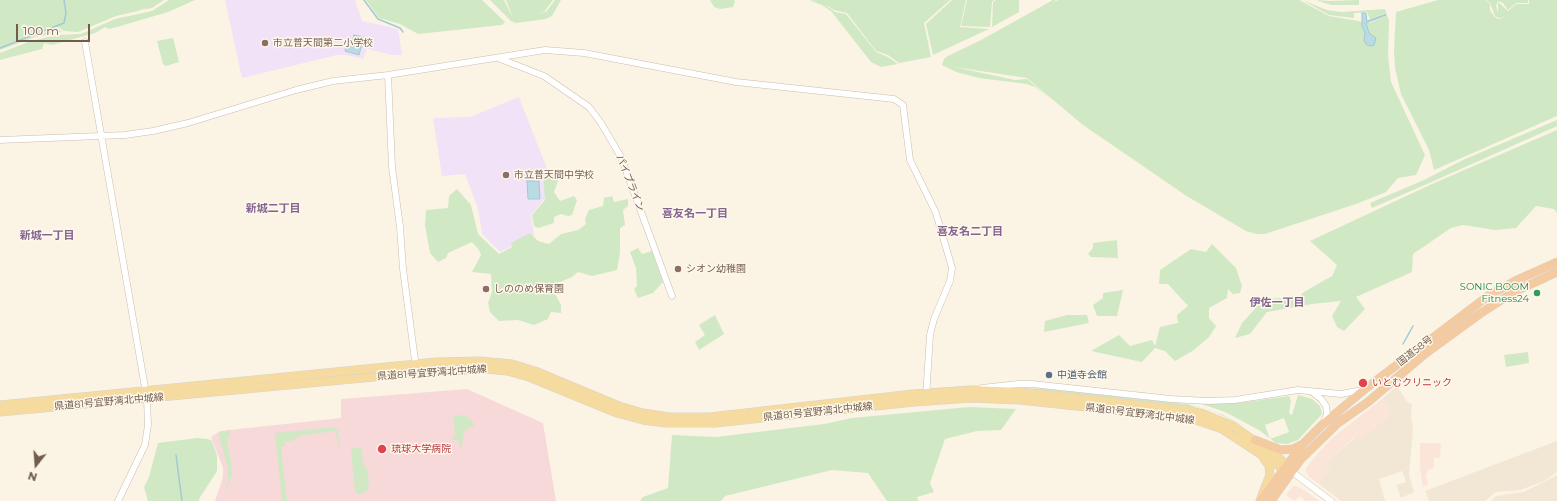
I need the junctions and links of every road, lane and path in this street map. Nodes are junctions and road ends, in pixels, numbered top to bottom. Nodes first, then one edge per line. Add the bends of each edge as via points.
1 (85, 42) dead end
2 (496, 58) junction
3 (388, 75) junction
4 (102, 136) junction
5 (0, 140) edge
6 (1557, 262) edge
7 (1557, 272) edge
8 (672, 296) dead end
9 (416, 368) junction
10 (1032, 384) junction
11 (1365, 389) junction
12 (971, 390) junction
13 (1311, 391) junction
14 (147, 395) junction
15 (1020, 396) junction
16 (926, 397) junction
17 (0, 405) edge
18 (0, 412) edge
19 (1322, 425) junction
20 (1255, 440) junction
21 (1303, 444) junction
22 (1262, 455) junction
23 (1287, 468) junction
24 (118, 501) edge
25 (1260, 501) edge
26 (1271, 501) edge
27 (1331, 501) edge

1 - 4 street
2 - 3 street
2 - 8 street, パイプライン via 544,76 589,107 601,123 621,157
2 - 16 street via 545,50 562,50 736,82 873,96 900,102 904,108 910,160 936,213 952,268 950,282 930,335
3 - 4 street via 306,87 175,127
3 - 9 street via 392,167
4 - 5 street
4 - 14 street
6 - 11 highway, 国道58号 via 1488,296
7 - 23 highway, 国道58号 via 1502,299 1426,353 1368,402 1324,434
9 - 14 main road, 県道81号宜野湾北中城線
9 - 16 main road, 県道81号宜野湾北中城線 via 461,361 512,364 554,378 619,406 669,417 710,417
10 - 12 street
10 - 13 street via 1208,401
10 - 15 street via 1025,386
11 - 13 street via 1346,394
11 - 19 highway, 国道58号
12 - 15 main road, 県道81号宜野湾北中城線
12 - 16 main road, 県道81号宜野湾北中城線
13 - 19 street via 1326,406 1326,418
14 - 17 main road, 県道81号宜野湾北中城線
14 - 18 main road, 県道81号宜野湾北中城線
14 - 24 street via 148,425 145,445
15 - 16 main road, 県道81号宜野湾北中城線
15 - 20 main road, 県道81号宜野湾北中城線 via 1195,412 1226,422
15 - 22 main road, 県道81号宜野湾北中城線 via 1192,419 1230,434
19 - 21 highway, 国道58号
20 - 21 highway via 1281,450 1293,449
20 - 23 main road, 県道81号宜野湾北中城線
21 - 23 highway, 国道58号
22 - 23 main road, 県道81号宜野湾北中城線
22 - 25 main road via 1269,466 1270,475
23 - 25 highway, 国道58号
23 - 26 highway, 国道58号
23 - 27 street

